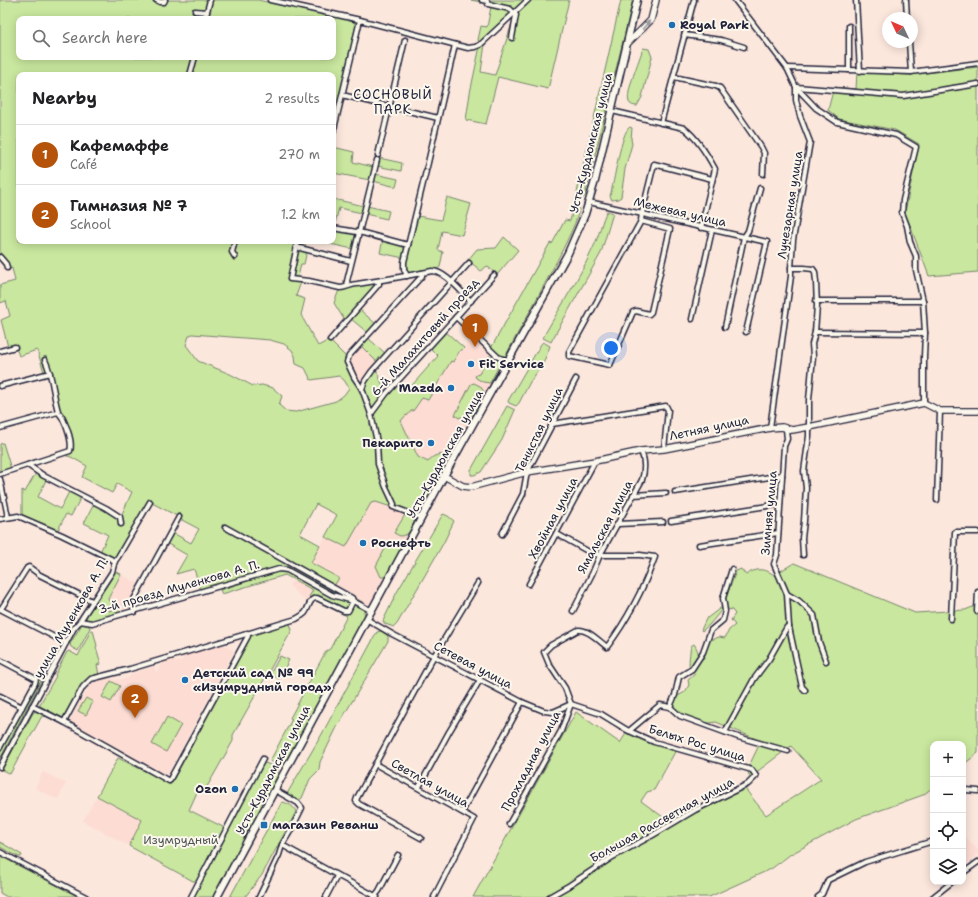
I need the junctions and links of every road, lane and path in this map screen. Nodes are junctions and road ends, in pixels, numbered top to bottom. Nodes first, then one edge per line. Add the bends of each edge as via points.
1 (156, 0) edge
2 (166, 0) edge
3 (210, 0) edge
4 (270, 0) edge
5 (482, 0) edge
6 (528, 0) edge
7 (637, 0) edge
8 (656, 0) edge
9 (694, 0) edge
10 (735, 0) edge
11 (856, 0) edge
12 (906, 0) edge
13 (195, 10) dead end
14 (207, 12) junction
15 (907, 12) edge
16 (514, 13) junction
17 (206, 16) edge
18 (360, 20) junction
19 (849, 26) dead end
20 (684, 35) junction
21 (512, 38) dead end
22 (405, 40) dead end
23 (627, 44) junction
24 (455, 45) junction
25 (744, 47) dead end
26 (909, 48) edge
27 (194, 60) edge
28 (978, 63) edge
29 (786, 68) junction
30 (849, 70) junction
31 (860, 71) junction
32 (191, 72) edge
33 (911, 72) junction
34 (674, 77) junction
35 (978, 84) edge
36 (796, 87) junction
37 (342, 95) junction
38 (389, 106) junction
39 (612, 111) junction
40 (438, 118) junction
41 (336, 120) edge
42 (661, 123) junction
43 (378, 155) dead end
44 (377, 160) dead end
45 (763, 174) dead end
46 (712, 179) junction
47 (760, 188) dead end
48 (589, 202) junction
49 (642, 213) junction
50 (672, 220) junction
51 (641, 221) junction
52 (701, 228) junction
53 (336, 229) edge
54 (670, 229) junction
55 (712, 230) junction
56 (359, 233) junction
57 (744, 237) junction
58 (234, 244) edge
59 (297, 244) edge
60 (408, 244) junction
61 (296, 247) junction
62 (0, 257) edge
63 (235, 257) dead end
64 (351, 261) junction
65 (469, 263) dead end
66 (7, 268) dead end
67 (791, 268) junction
68 (422, 273) junction
69 (494, 275) dead end
70 (407, 276) junction
71 (379, 281) junction
72 (452, 283) junction
73 (348, 285) junction
74 (471, 301) junction
75 (816, 301) junction
76 (922, 301) junction
77 (456, 317) junction
78 (692, 319) dead end
79 (725, 327) dead end
80 (746, 332) dead end
81 (815, 332) junction
82 (925, 333) junction
83 (330, 340) dead end
84 (15, 347) dead end
85 (0, 351) edge
86 (45, 360) dead end
87 (508, 361) junction
88 (50, 373) junction
89 (576, 379) dead end
90 (0, 386) edge
91 (362, 389) junction
92 (924, 402) junction
93 (978, 411) edge
94 (58, 412) junction
95 (940, 412) junction
96 (371, 414) junction
97 (552, 424) junction
98 (809, 427) junction
99 (0, 428) edge
100 (770, 428) junction
101 (786, 429) junction
102 (664, 449) junction
103 (641, 451) junction
104 (595, 461) junction
105 (28, 465) junction
106 (527, 472) junction
107 (0, 474) edge
108 (782, 475) junction
109 (444, 476) junction
110 (0, 479) edge
111 (675, 492) dead end
112 (666, 493) dead end
113 (634, 495) junction
114 (937, 500) dead end
115 (150, 502) dead end
116 (780, 504) junction
117 (8, 517) junction
118 (179, 517) dead end
119 (422, 518) junction
120 (0, 519) edge
121 (671, 521) dead end
122 (663, 522) dead end
123 (121, 524) dead end
124 (618, 524) junction
125 (225, 527) dead end
126 (978, 532) edge
127 (778, 533) junction
128 (502, 534) dead end
129 (557, 534) junction
130 (699, 545) dead end
131 (600, 555) junction
132 (803, 555) dead end
133 (115, 561) junction
134 (732, 569) dead end
135 (478, 583) dead end
136 (529, 584) dead end
137 (978, 592) edge
138 (787, 594) junction
139 (92, 601) junction
140 (353, 601) junction
141 (1, 609) edge
142 (372, 611) junction
143 (573, 611) dead end
144 (978, 611) edge
145 (135, 612) junction
146 (951, 619) dead end
147 (368, 620) junction
148 (80, 621) junction
149 (789, 627) junction
150 (247, 633) junction
151 (66, 643) junction
152 (435, 656) junction
153 (0, 661) edge
154 (826, 661) dead end
155 (480, 680) junction
156 (805, 690) dead end
157 (0, 696) edge
158 (522, 702) junction
159 (571, 704) junction
160 (32, 706) junction
161 (22, 707) junction
162 (670, 707) junction
163 (64, 722) junction
164 (629, 731) junction
165 (726, 732) junction
166 (0, 745) edge
167 (788, 751) dead end
168 (263, 759) dead end
169 (376, 764) junction
170 (0, 767) edge
171 (752, 770) joint
172 (419, 787) junction
173 (275, 790) junction
174 (966, 790) dead end
175 (978, 791) edge
176 (462, 812) junction
177 (509, 824) dead end
178 (421, 838) dead end
179 (930, 842) edge
180 (282, 845) junction
181 (0, 852) edge
182 (398, 855) dead end
183 (978, 862) edge
184 (966, 872) edge
185 (337, 876) junction
186 (948, 885) edge
187 (86, 897) edge
188 (191, 897) edge
189 (217, 897) edge
190 (260, 897) edge
191 (326, 897) edge
192 (375, 897) edge
193 (434, 897) edge
194 (550, 897) edge
195 (818, 897) edge
196 (933, 897) edge

1 - 2 street
3 - 14 street
4 - 18 street
5 - 16 street via 510,9
6 - 16 street
7 - 23 main road, Усть-Курдюмская улица
23 -> 8 street via 650,20
9 - 20 street
10 - 29 street
11 - 31 street
12 - 15 street
13 - 14 street
14 - 17 street
16 - 21 street via 516,15
16 - 24 street via 480,45 468,48
18 - 24 street
18 - 37 street
19 - 30 street
20 - 25 street via 721,40
20 - 34 street
22 - 38 street
23 - 39 main road, Усть-Курдюмская улица
24 - 40 street
26 - 33 street
27 - 32 street
28 - 33 street
29 - 30 street
29 - 36 street
30 - 31 street
31 - 33 street
34 - 42 street
34 - 45 street via 720,88 761,147 764,153
35 - 36 street via 903,96
36 - 67 street, Лучезарная улица via 800,116 810,142 793,240
36 - 76 street via 816,108 837,122 896,135 916,147 902,213 916,256
37 - 38 street
37 - 41 street
38 - 40 street
38 - 43 street
39 - 42 street
39 - 48 main road, Усть-Курдюмская улица
40 - 60 street
42 - 46 street via 684,128 693,135 715,168
44 - 56 street
46 - 49 street via 654,164
46 - 52 street
47 - 57 street
48 - 49 street, Межевая улица
48 - 87 main road, Усть-Курдюмская улица via 568,253
49 - 50 street, Межевая улица
49 - 51 street
50 - 52 street, Межевая улица
50 - 54 street
51 - 54 street
51 - 54 street via 569,352 570,356 610,365 633,312 651,312
52 - 55 street, Межевая улица
53 - 56 street
55 - 57 street, Межевая улица
55 - 78 street
56 - 60 street
56 - 64 street
57 - 79 street
57 - 80 street, Межевая улица via 767,242
58 - 63 street via 232,252
59 - 61 street
60 - 70 street via 404,269
61 - 64 street
61 - 73 street via 290,279 340,288
62 - 66 street
64 - 73 street
65 - 72 street
67 - 75 street, Лучезарная улица via 813,269
67 - 100 street
68 - 70 street
68 - 72 street via 436,271
68 - 91 street via 349,356 347,362
69 - 74 street, 6-й Малахитовый проезд
70 - 71 street
71 - 73 street
71 - 83 street
72 - 74 street
72 - 91 street via 372,371
74 - 77 street, 6-й Малахитовый проезд
75 - 76 street
75 - 81 street, Лучезарная улица
76 - 82 street
77 - 87 street via 498,357
77 - 96 street, 6-й Малахитовый проезд
81 - 82 street
81 - 98 street, Лучезарная улица via 812,344
82 - 92 street
84 - 85 street
86 - 88 street
87 - 109 main road, Усть-Курдюмская улица
88 - 90 street
88 - 94 street
89 - 97 street, Тенистая улица
91 - 96 street
92 - 95 street
92 - 98 street, Летняя улица
93 - 95 street
94 - 99 street
94 - 105 street via 63,417 70,452
95 - 114 street
96 - 119 street via 377,442 378,464 394,507
97 - 102 street via 666,406 668,410
97 - 106 street, Тенистая улица
98 - 101 street, Летняя улица
98 - 132 street, Лучезарная улица via 804,471 806,488
100 - 101 street, Летняя улица
100 - 102 street, Летняя улица
101 - 108 street, Зимняя улица
102 - 103 street, Летняя улица
103 - 104 street, Летняя улица
103 - 113 street, Ямальская улица via 644,473
104 - 106 street, Летняя улица
104 - 129 street, Хвойная улица
105 - 107 street
105 - 123 street via 106,508 120,517
106 - 109 street, Летняя улица via 471,487 458,484
106 - 128 street, Тенистая улица via 523,494
108 - 111 street
108 - 116 street, Зимняя улица
109 - 119 main road, Усть-Курдюмская улица
110 - 117 street
112 - 113 street
113 - 124 street, Ямальская улица
115 - 133 street, улица Муленкова А. П.
116 - 121 street
116 - 127 street, Зимняя улица
117 - 120 street
117 - 133 street via 18,516
118 - 145 street via 132,603
119 - 142 main road, Усть-Курдюмская улица
122 - 124 street
124 - 131 street, Ямальская улица
125 - 140 street via 352,598
126 - 146 street via 955,532
127 - 130 street
127 - 138 street, Зимняя улица via 774,564
129 - 131 street via 591,553
129 - 136 street, Хвойная улица
131 - 143 street, Ямальская улица
131 - 159 street, Прохладная улица via 655,557 633,609 607,647 586,632 578,630 551,645 544,652 565,688
133 - 139 street, улица Муленкова А. П. via 112,572
134 - 162 street via 723,598 723,620 711,630 704,652 692,669 679,677
135 - 152 street
137 - 144 street
138 - 149 street, Зимняя улица
138 - 154 street via 814,615
139 - 141 street via 29,567
139 - 148 street, улица Муленкова А. П.
140 - 142 street
140 - 145 street, 3-й проезд Муленкова А. П. via 332,595 284,570 270,571
140 - 150 street via 348,611 344,611 314,598 300,617
141 - 151 street
142 - 147 main road, Усть-Курдюмская улица
145 - 148 street, 3-й проезд Муленкова А. П. via 92,623
147 - 152 street, Сетевая улица
147 - 173 main road, Усть-Курдюмская улица
148 - 151 street, улица Муленкова А. П.
149 - 156 street, Зимняя улица via 802,687
149 - 165 street via 786,627 769,659 754,679
150 - 163 street via 130,670 91,679 83,687
150 - 163 street via 248,636 169,781
151 - 160 street, улица Муленкова А. П.
152 - 155 street, Сетевая улица
152 - 169 street
153 - 161 street via 36,679
155 - 158 street, Сетевая улица
155 - 172 street
157 - 161 street
158 - 159 street, Сетевая улица via 553,712
158 - 176 street
159 - 164 street, Белых Рос улица via 601,714
159 - 177 street, Прохладная улица via 561,731
160 - 163 street
160 - 170 street, улица Муленкова А. П.
161 - 166 street
162 - 164 street via 660,705
162 - 165 street via 680,716
164 - 171 street, Белых Рос улица via 654,742
165 - 167 street
168 - 188 street
169 - 172 street, Светлая улица
169 - 178 street via 356,801
171 - 194 street, Большая Рассветная улица via 756,776 748,784 695,810 611,858
172 - 176 street, Светлая улица
173 - 180 street via 302,808
173 - 189 main road, Усть-Курдюмская улица
174 - 175 street
176 - 193 street, Светлая улица via 474,819
179 - 195 street via 865,862 828,880
180 - 185 street
180 - 190 street
181 - 187 street
182 - 192 street
183 - 184 street
185 - 191 street
185 - 192 street
186 - 196 street

